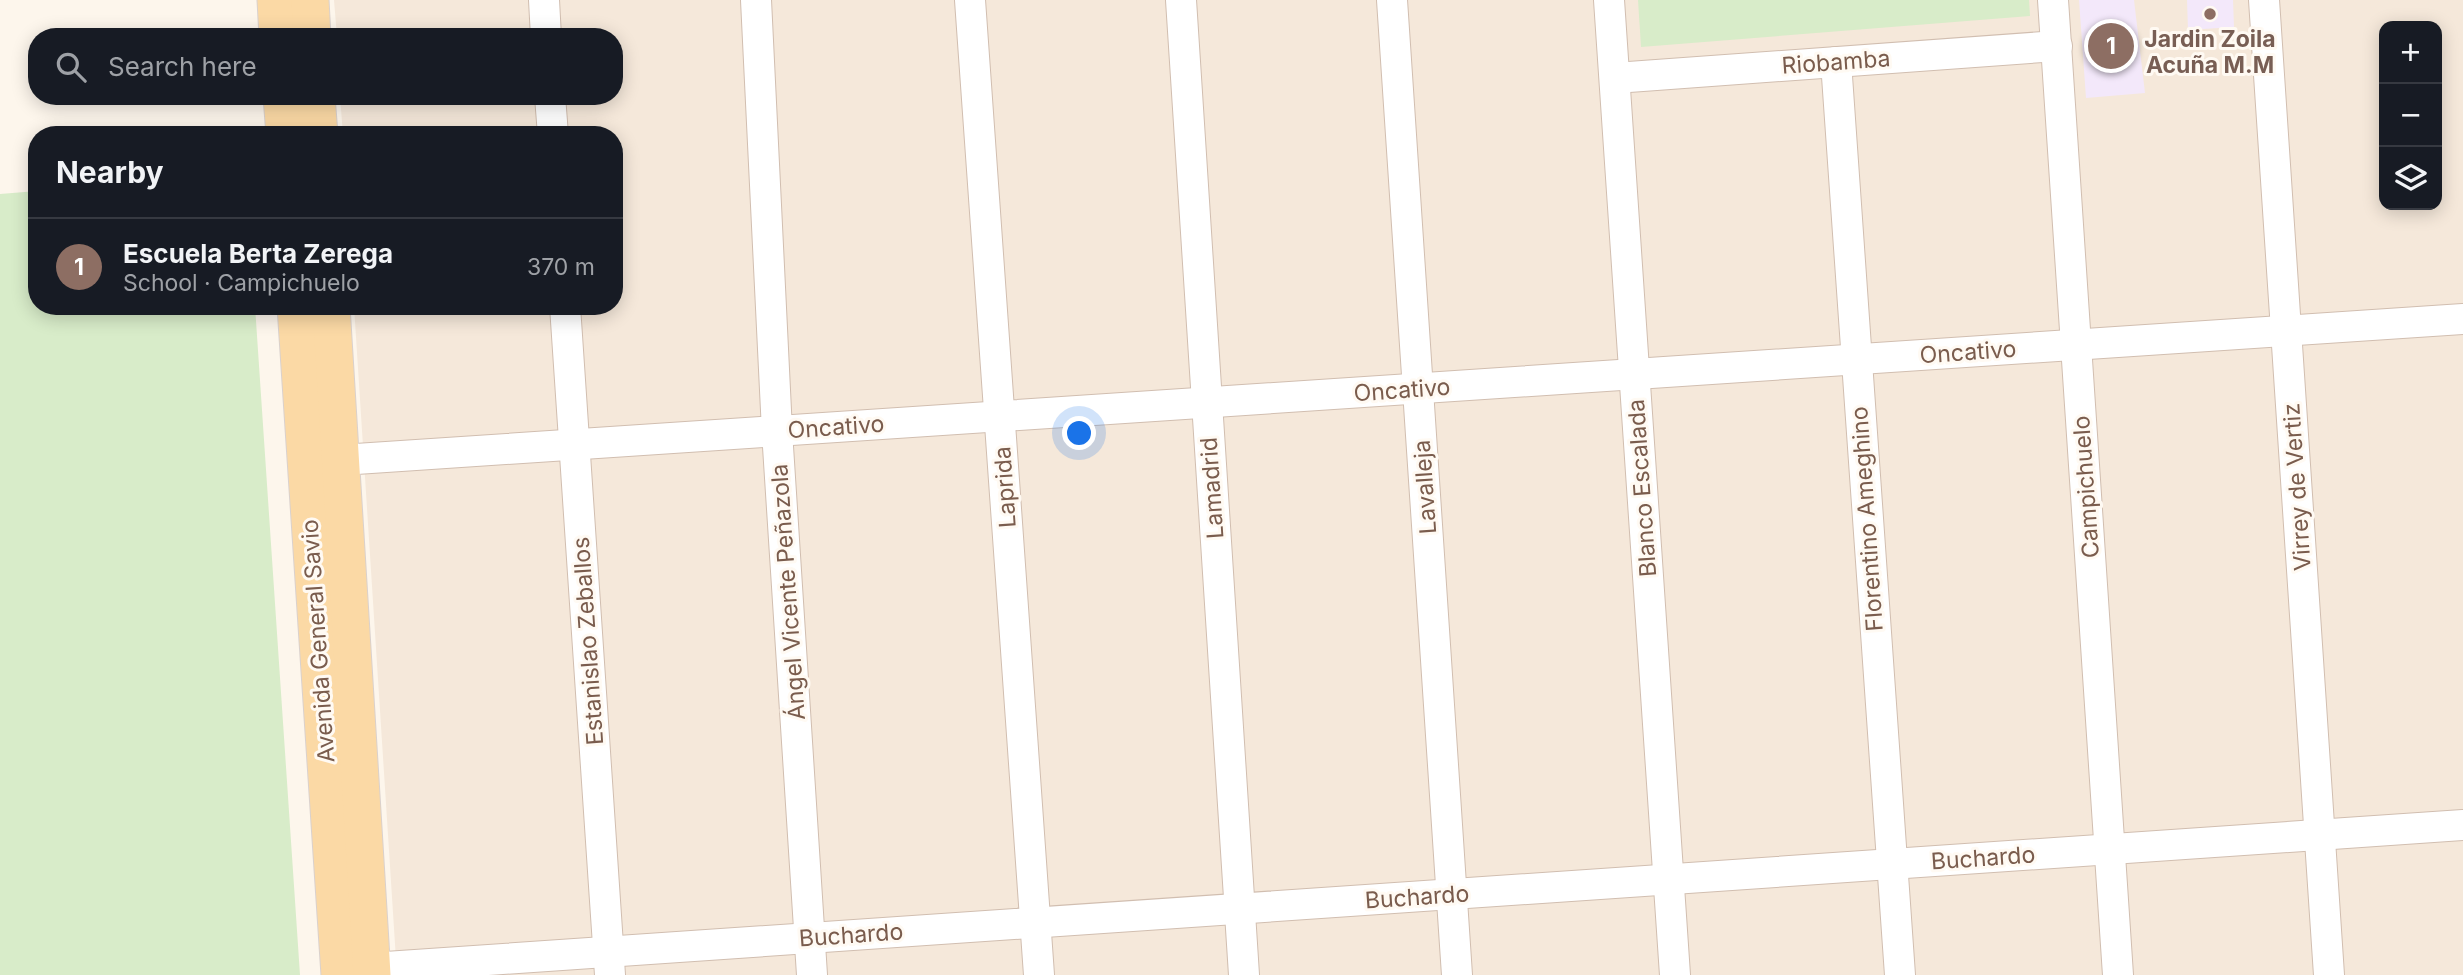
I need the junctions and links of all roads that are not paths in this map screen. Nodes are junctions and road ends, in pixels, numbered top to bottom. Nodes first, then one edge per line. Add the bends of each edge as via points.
1 (276, 0) edge
2 (310, 0) edge
3 (544, 0) edge
4 (756, 0) edge
5 (970, 0) edge
6 (1181, 0) edge
7 (1392, 0) edge
8 (1609, 0) edge
9 (2053, 0) edge
10 (2264, 0) edge
11 (278, 28) edge
12 (312, 28) edge
13 (546, 28) edge
14 (2057, 46) junction
15 (1836, 62) junction
16 (1615, 78) junction
17 (283, 105) edge
18 (317, 105) edge
19 (551, 105) edge
20 (284, 126) edge
21 (318, 126) edge
22 (553, 126) edge
23 (297, 315) edge
24 (332, 315) edge
25 (566, 315) edge
26 (2463, 319) edge
27 (2286, 331) junction
28 (2076, 345) junction
29 (1856, 360) junction
30 (1634, 374) junction
31 (1418, 389) junction
32 (1206, 403) junction
33 (1000, 416) junction
34 (778, 431) junction
35 (575, 445) junction
36 (341, 460) junction
37 (2463, 825) edge
38 (2319, 835) junction
39 (2110, 849) junction
40 (1892, 864) junction
41 (1669, 879) junction
42 (1451, 894) junction
43 (1240, 909) junction
44 (1035, 923) junction
45 (809, 938) junction
46 (609, 963) edge
47 (361, 973) edge
48 (812, 975) edge
49 (1039, 975) edge
50 (1244, 975) edge
51 (1457, 975) edge
52 (1675, 975) edge
53 (1900, 975) edge
54 (2118, 975) edge
55 (2329, 975) edge

1 - 11 main road
2 - 12 main road
3 - 13 street
4 - 34 street, Ángel Vicente Peñazola
5 - 33 street, Laprida
6 - 32 street, Lamadrid
7 - 31 street, Lavalleja
8 - 16 street, Blanco Escalada
9 - 14 street, Campichuelo
10 - 27 street, Virrey de Vertiz
14 - 15 street, Riobamba
14 - 28 street, Campichuelo
15 - 16 street, Riobamba
15 - 29 street, Florentino Ameghino
16 - 30 street, Blanco Escalada
17 - 20 main road
18 - 21 main road
19 - 22 street
23 - 47 main road, Avenida General Savio
24 - 36 main road, Avenida General Savio
25 - 35 street, Estanislao Zeballos
26 - 27 street, Oncativo
27 - 28 street, Oncativo
27 - 38 street, Virrey de Vertiz
28 - 29 street, Oncativo
28 - 39 street, Campichuelo
29 - 30 street, Oncativo
29 - 40 street, Florentino Ameghino
30 - 31 street, Oncativo
30 - 41 street, Blanco Escalada
31 - 32 street, Oncativo
31 - 42 street, Lavalleja
32 - 33 street, Oncativo
32 - 43 street, Lamadrid
33 - 34 street, Oncativo
33 - 44 street, Laprida
34 - 35 street, Oncativo
34 - 45 street, Ángel Vicente Peñazola
35 - 36 street, Oncativo
35 - 46 street, Estanislao Zeballos
36 - 47 main road, Avenida General Savio
37 - 38 street, Buchardo
38 - 39 street, Buchardo
38 - 55 street, Virrey de Vertiz
39 - 40 street, Buchardo
39 - 54 street, Campichuelo
40 - 41 street, Buchardo
40 - 53 street, Florentino Ameghino
41 - 42 street, Buchardo
41 - 52 street, Blanco Escalada
42 - 43 street, Buchardo
42 - 51 street, Lavalleja
43 - 44 street, Buchardo
43 - 50 street, Lamadrid
44 - 45 street, Buchardo
44 - 49 street, Laprida
45 - 46 street, Buchardo
45 - 48 street, Ángel Vicente Peñazola
46 - 47 street, Buchardo

